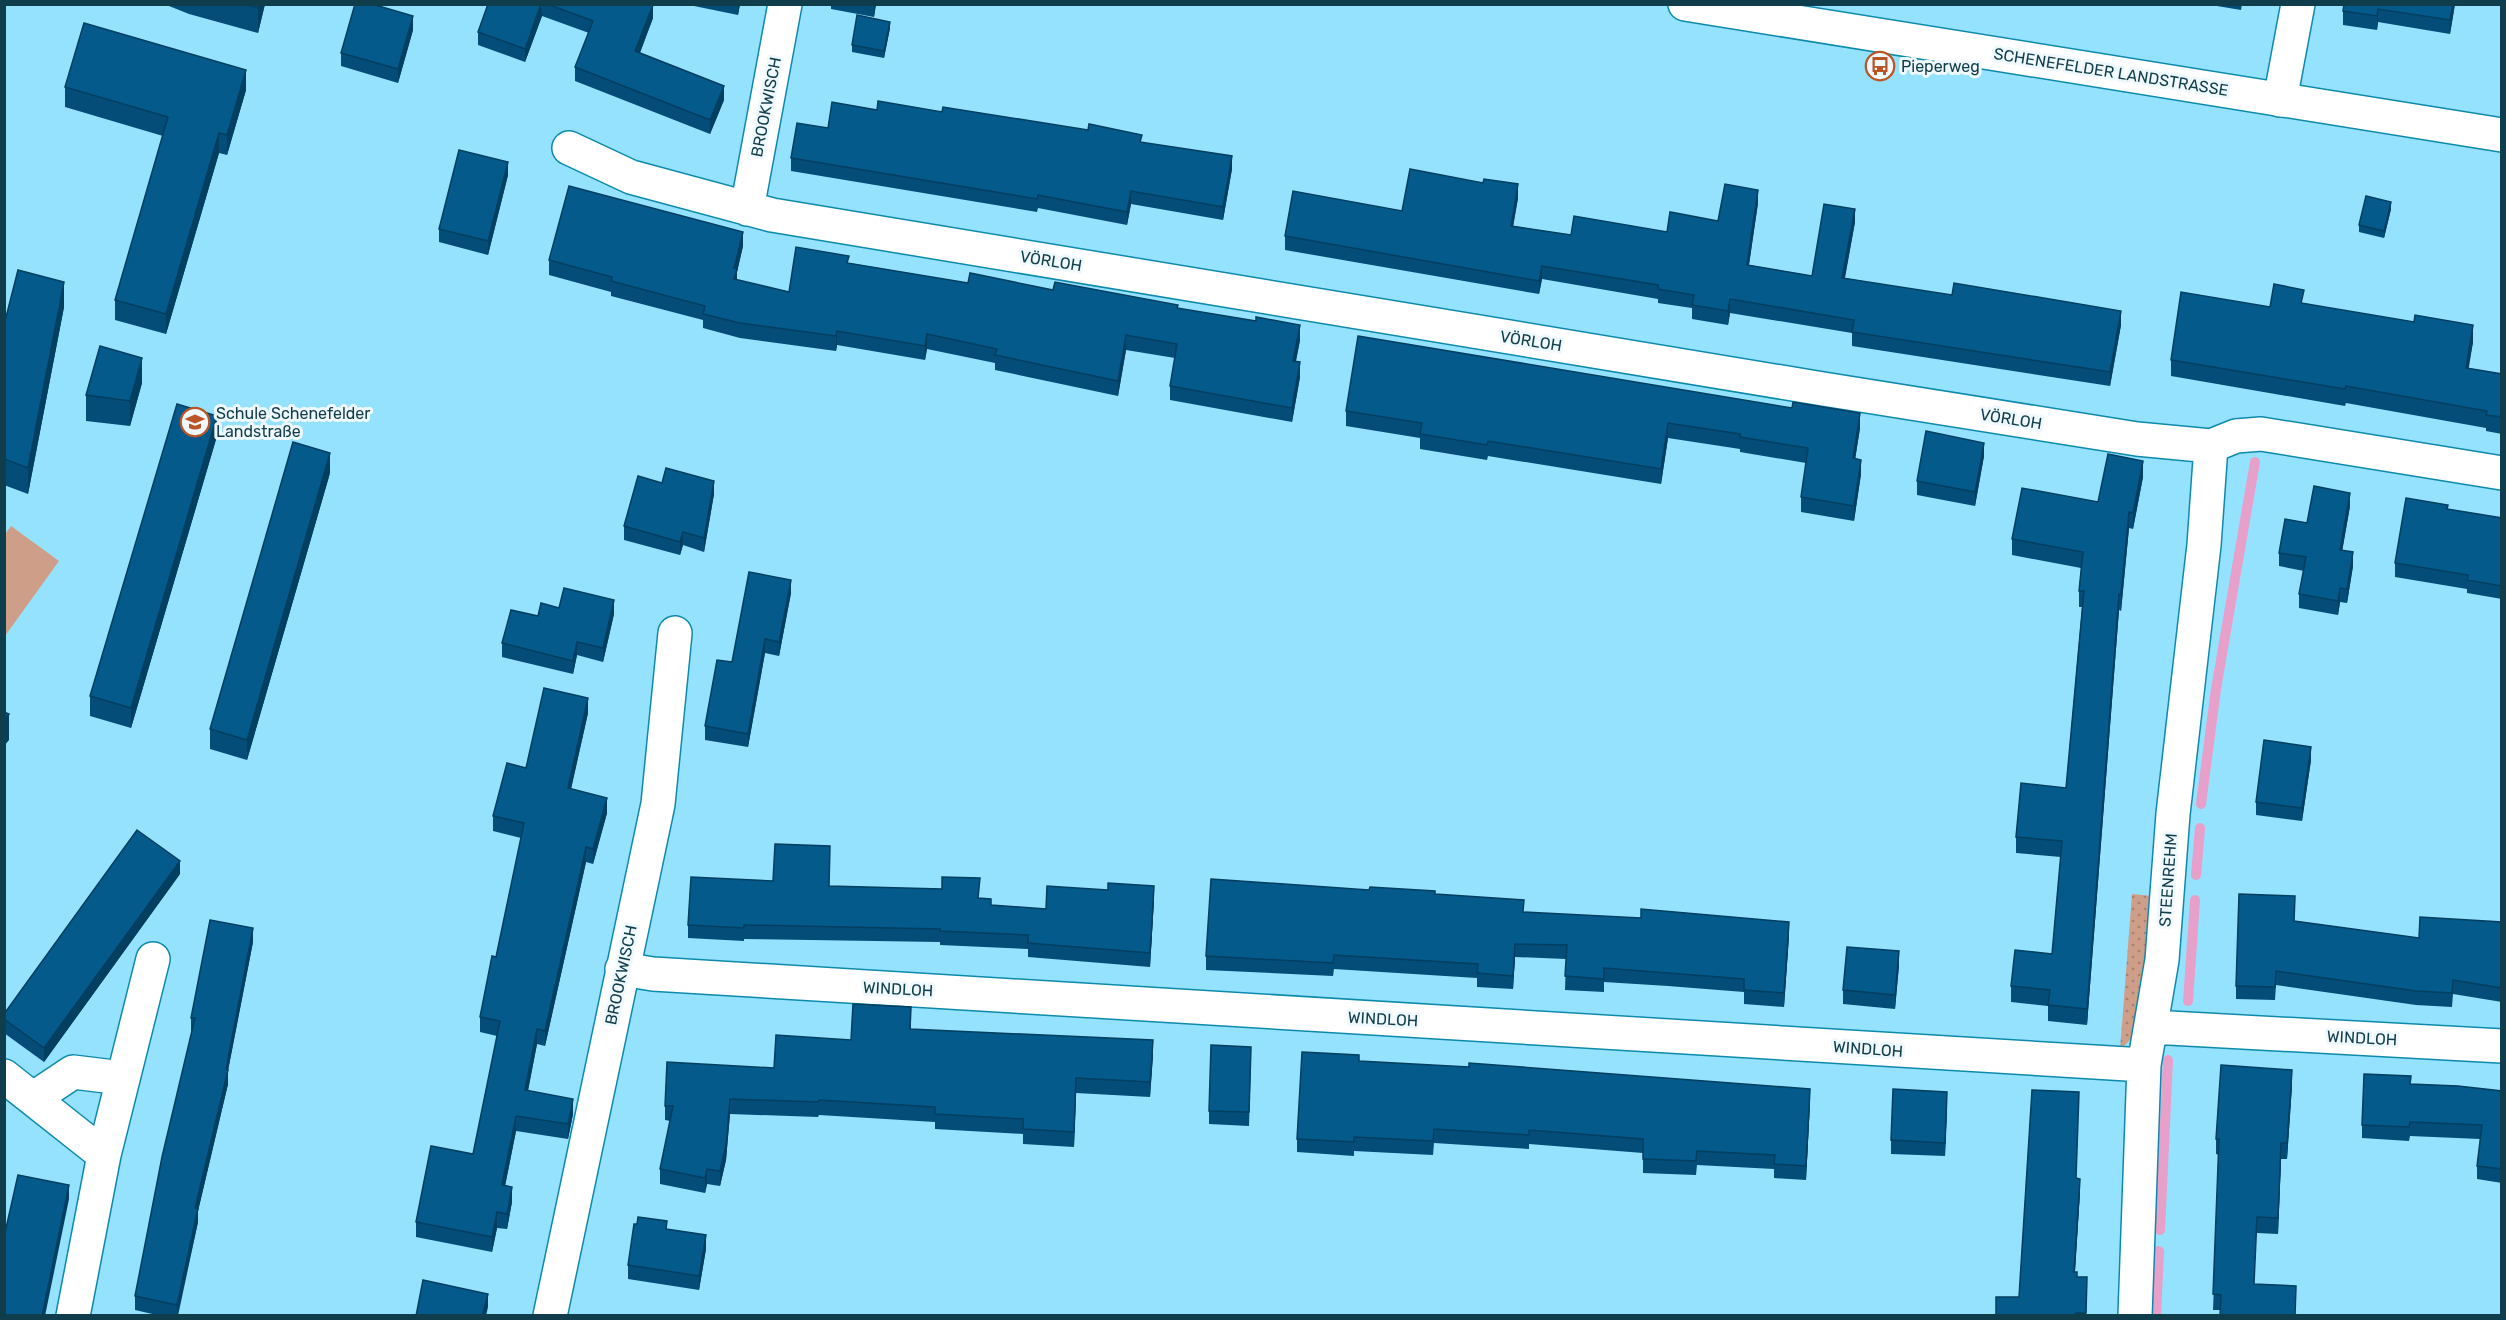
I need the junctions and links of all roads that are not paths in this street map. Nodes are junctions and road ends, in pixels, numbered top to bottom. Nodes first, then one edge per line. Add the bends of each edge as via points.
1 (785, 4) edge
2 (1685, 4) edge
3 (2298, 4) edge
4 (2280, 100) junction
5 (2502, 135) edge
6 (569, 148) dead end
7 (747, 209) junction
8 (2211, 446) junction
9 (2502, 473) edge
10 (675, 633) dead end
11 (153, 959) dead end
12 (622, 969) junction
13 (2151, 1027) junction
14 (2502, 1046) edge
15 (2144, 1065) junction
16 (4, 1076) edge
17 (122, 1078) junction
18 (34, 1098) junction
19 (104, 1155) junction
20 (73, 1316) edge
21 (550, 1316) edge
22 (2135, 1316) edge

1 - 7 street, BROOKWISCH
2 - 4 street, SCHENEFELDER LANDSTRASSE
3 - 4 street
4 - 5 street, SCHENEFELDER LANDSTRASSE
6 - 7 street, VÖRLOH via 631,177
7 - 8 street, VÖRLOH via 1834,391 2137,439
8 - 9 street, VÖRLOH via 2236,436 2261,434
8 - 13 street, STEENREHM via 2162,960
10 - 12 street, BROOKWISCH via 658,804
11 - 17 street
12 - 15 street, WINDLOH via 653,974
12 - 21 street, BROOKWISCH
13 - 14 street, WINDLOH
13 - 15 street, STEENREHM
15 - 22 street, STEENREHM
16 - 18 street
17 - 18 street via 74,1072
17 - 19 street
18 - 19 street
19 - 20 street

